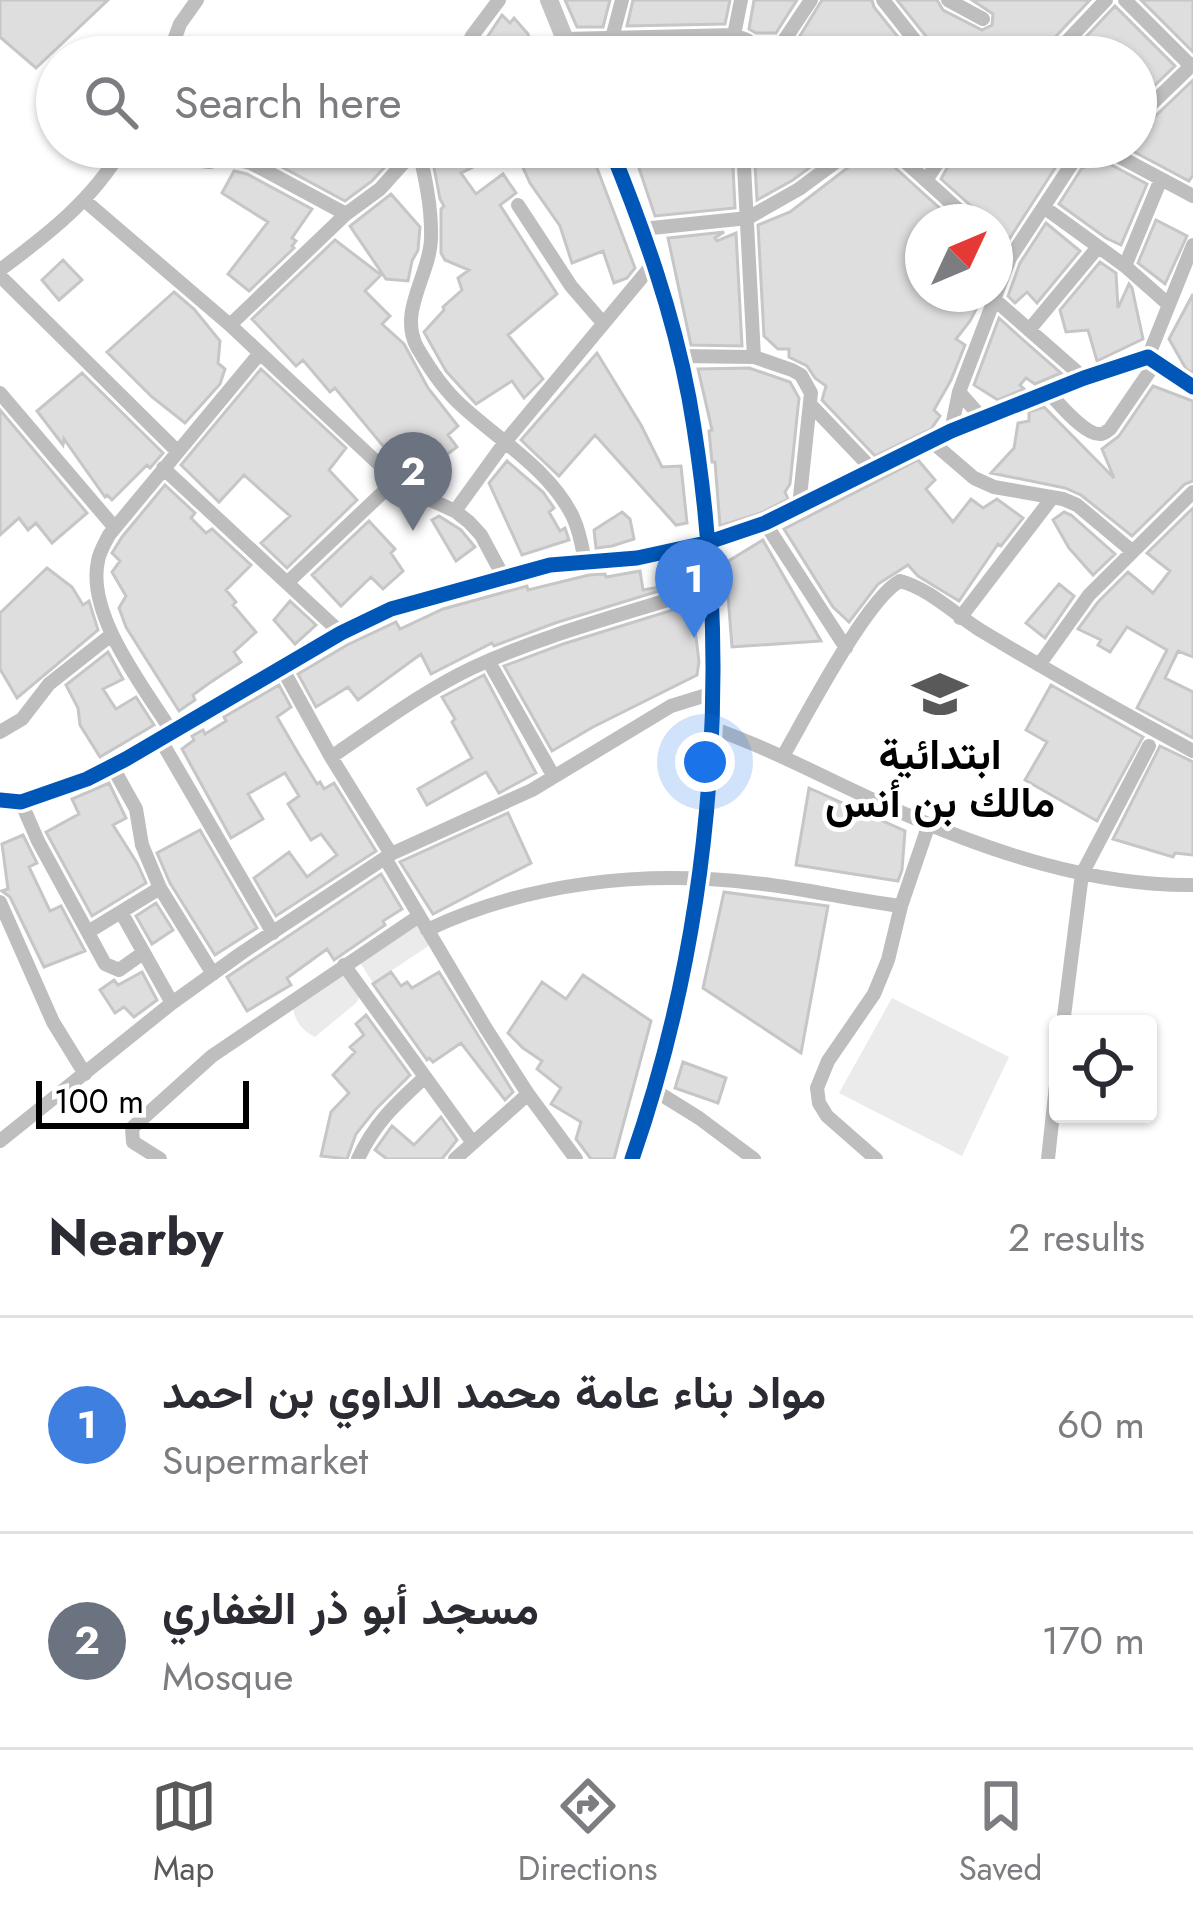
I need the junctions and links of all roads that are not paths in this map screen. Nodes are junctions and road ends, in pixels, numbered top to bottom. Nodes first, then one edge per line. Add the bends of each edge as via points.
1 (196, 0) edge
2 (499, 0) edge
3 (549, 0) edge
4 (622, 0) edge
5 (741, 0) edge
6 (811, 0) edge
7 (883, 0) edge
8 (948, 0) edge
9 (1106, 0) edge
10 (1125, 0) edge
11 (983, 19) dead end
12 (734, 34) junction
13 (176, 36) edge
14 (472, 36) edge
15 (563, 36) edge
16 (613, 36) edge
17 (674, 36) edge
18 (738, 36) edge
19 (785, 36) edge
20 (909, 36) edge
21 (1072, 36) edge
22 (1192, 65) edge
23 (1157, 99) edge
24 (107, 168) edge
25 (260, 168) edge
26 (398, 168) edge
27 (422, 168) edge
28 (618, 168) edge
29 (744, 168) edge
30 (828, 168) edge
31 (914, 168) edge
32 (934, 168) edge
33 (1069, 168) edge
34 (1141, 168) edge
35 (927, 179) junction
36 (1161, 179) junction
37 (1193, 196) edge
38 (84, 200) junction
39 (953, 204) edge
40 (518, 205) dead end
41 (1045, 208) junction
42 (346, 214) junction
43 (748, 218) junction
44 (642, 229) junction
45 (1193, 245) edge
46 (1098, 247) junction
47 (1013, 254) edge
48 (653, 264) junction
49 (1125, 266) junction
50 (0, 273) edge
51 (1168, 304) junction
52 (989, 312) edge
53 (1009, 312) edge
54 (603, 323) junction
55 (230, 325) junction
56 (1029, 330) junction
57 (260, 353) junction
58 (680, 356) junction
59 (754, 357) junction
60 (1152, 359) junction
61 (1084, 378) junction
62 (1193, 387) edge
63 (959, 392) junction
64 (1048, 392) junction
65 (0, 393) edge
66 (810, 404) junction
67 (982, 418) junction
68 (950, 431) junction
69 (931, 441) junction
70 (505, 442) junction
71 (177, 452) junction
72 (164, 468) junction
73 (873, 470) junction
74 (398, 479) junction
75 (1193, 492) edge
76 (1052, 498) junction
77 (799, 506) junction
78 (455, 511) junction
79 (765, 523) junction
80 (115, 528) junction
81 (706, 543) junction
82 (1132, 551) junction
83 (585, 562) junction
84 (503, 576) junction
85 (288, 582) junction
86 (709, 587) junction
87 (960, 618) junction
88 (341, 633) junction
89 (111, 635) junction
90 (846, 648) junction
91 (489, 662) junction
92 (1039, 665) junction
93 (282, 668) junction
94 (713, 693) junction
95 (712, 728) junction
96 (0, 732) edge
97 (166, 736) junction
98 (1149, 746) dead end
99 (1193, 751) edge
100 (783, 756) junction
101 (331, 757) junction
102 (112, 766) junction
103 (554, 777) junction
104 (0, 800) edge
105 (21, 802) junction
106 (929, 824) junction
107 (388, 856) junction
108 (1082, 874) junction
109 (700, 878) junction
110 (1193, 885) edge
111 (160, 888) junction
112 (0, 902) edge
113 (901, 906) junction
114 (121, 912) junction
115 (418, 916) junction
116 (427, 930) junction
117 (88, 932) junction
118 (273, 933) junction
119 (143, 953) junction
120 (344, 965) junction
121 (213, 974) junction
122 (172, 1003) junction
123 (1064, 1015) edge
124 (85, 1074) junction
125 (425, 1077) junction
126 (654, 1090) junction
127 (528, 1094) junction
128 (1052, 1123) edge
129 (0, 1141) edge
130 (473, 1143) junction
131 (160, 1159) edge
132 (358, 1159) edge
133 (455, 1159) edge
134 (576, 1159) edge
135 (632, 1159) edge
136 (754, 1159) edge
137 (876, 1159) edge
138 (1048, 1159) edge

1 - 13 street
2 - 14 street
3 - 15 street
4 - 16 street
5 - 12 street
6 - 19 street
7 - 20 street
8 - 11 street
9 - 21 street
10 - 22 street
12 - 17 street
12 - 18 street
22 - 23 street
24 - 38 street
25 - 42 street
26 - 42 street
27 - 70 street via 430,253 410,329 457,402
28 - 44 street
29 - 43 street
30 - 43 street
31 - 35 street
32 - 35 street
33 - 41 street
34 - 36 street
35 - 39 street
36 - 37 street
36 - 49 street
38 - 50 street
38 - 55 street
40 - 54 street
41 - 46 street
41 - 47 street
42 - 55 street
43 - 44 street
43 - 59 street
44 - 48 street
45 - 51 street
46 - 49 street
46 - 56 street
48 - 54 street
48 - 58 street
49 - 51 street
50 - 71 street
51 - 60 street
52 - 63 street
53 - 56 street
54 - 70 street
55 - 57 street
56 - 61 street
57 - 71 street
57 - 74 street
58 - 59 street
58 - 81 street
59 - 66 street via 801,375
60 - 61 street
60 - 62 street
60 - 64 street via 1104,434 1083,428
61 - 64 street
63 - 67 street
63 - 68 street
64 - 67 street
65 - 80 street
66 - 73 street
66 - 77 street
67 - 68 street
68 - 69 street
69 - 73 street
69 - 76 street via 994,488
70 - 78 street
70 - 83 street via 572,514
71 - 72 street
72 - 80 street
72 - 85 street
73 - 77 street
74 - 78 street
74 - 85 street
75 - 82 street
76 - 82 street via 1077,505
76 - 87 street
77 - 79 street
78 - 84 street via 481,535
79 - 81 street
79 - 90 street
80 - 89 street via 97,562
81 - 83 street
81 - 86 street
82 - 92 street
83 - 84 street
84 - 88 street via 391,609
85 - 88 street
86 - 91 street
86 - 94 street
87 - 90 street via 900,580
87 - 92 street
88 - 93 street
89 - 96 street
89 - 97 street
90 - 100 street
91 - 101 street
91 - 103 street
92 - 99 street
93 - 97 street
93 - 101 street
94 - 95 street
94 - 103 street via 671,706
95 - 100 street
95 - 109 street
97 - 102 street
97 - 118 street
98 - 108 street
100 - 106 street
101 - 107 street
102 - 105 street
102 - 111 street via 136,809
103 - 107 street
104 - 105 street
105 - 117 street
106 - 108 street
106 - 113 street
107 - 115 street
107 - 118 street
108 - 110 street
108 - 123 street
109 - 113 street
109 - 116 street via 537,891
109 - 126 street
111 - 114 street
111 - 121 street
112 - 124 street
113 - 137 street via 874,994 817,1088 827,1116
114 - 117 street
114 - 119 street
115 - 116 street
115 - 120 street
116 - 127 street
117 - 119 street via 111,969
118 - 121 street
119 - 122 street
120 - 125 street
120 - 131 street via 212,1056 132,1128 133,1142
121 - 122 street
122 - 124 street
124 - 129 street
125 - 130 street
125 - 132 street via 379,1121
126 - 135 street
126 - 136 street
127 - 130 street
127 - 134 street
128 - 138 street
130 - 133 street

